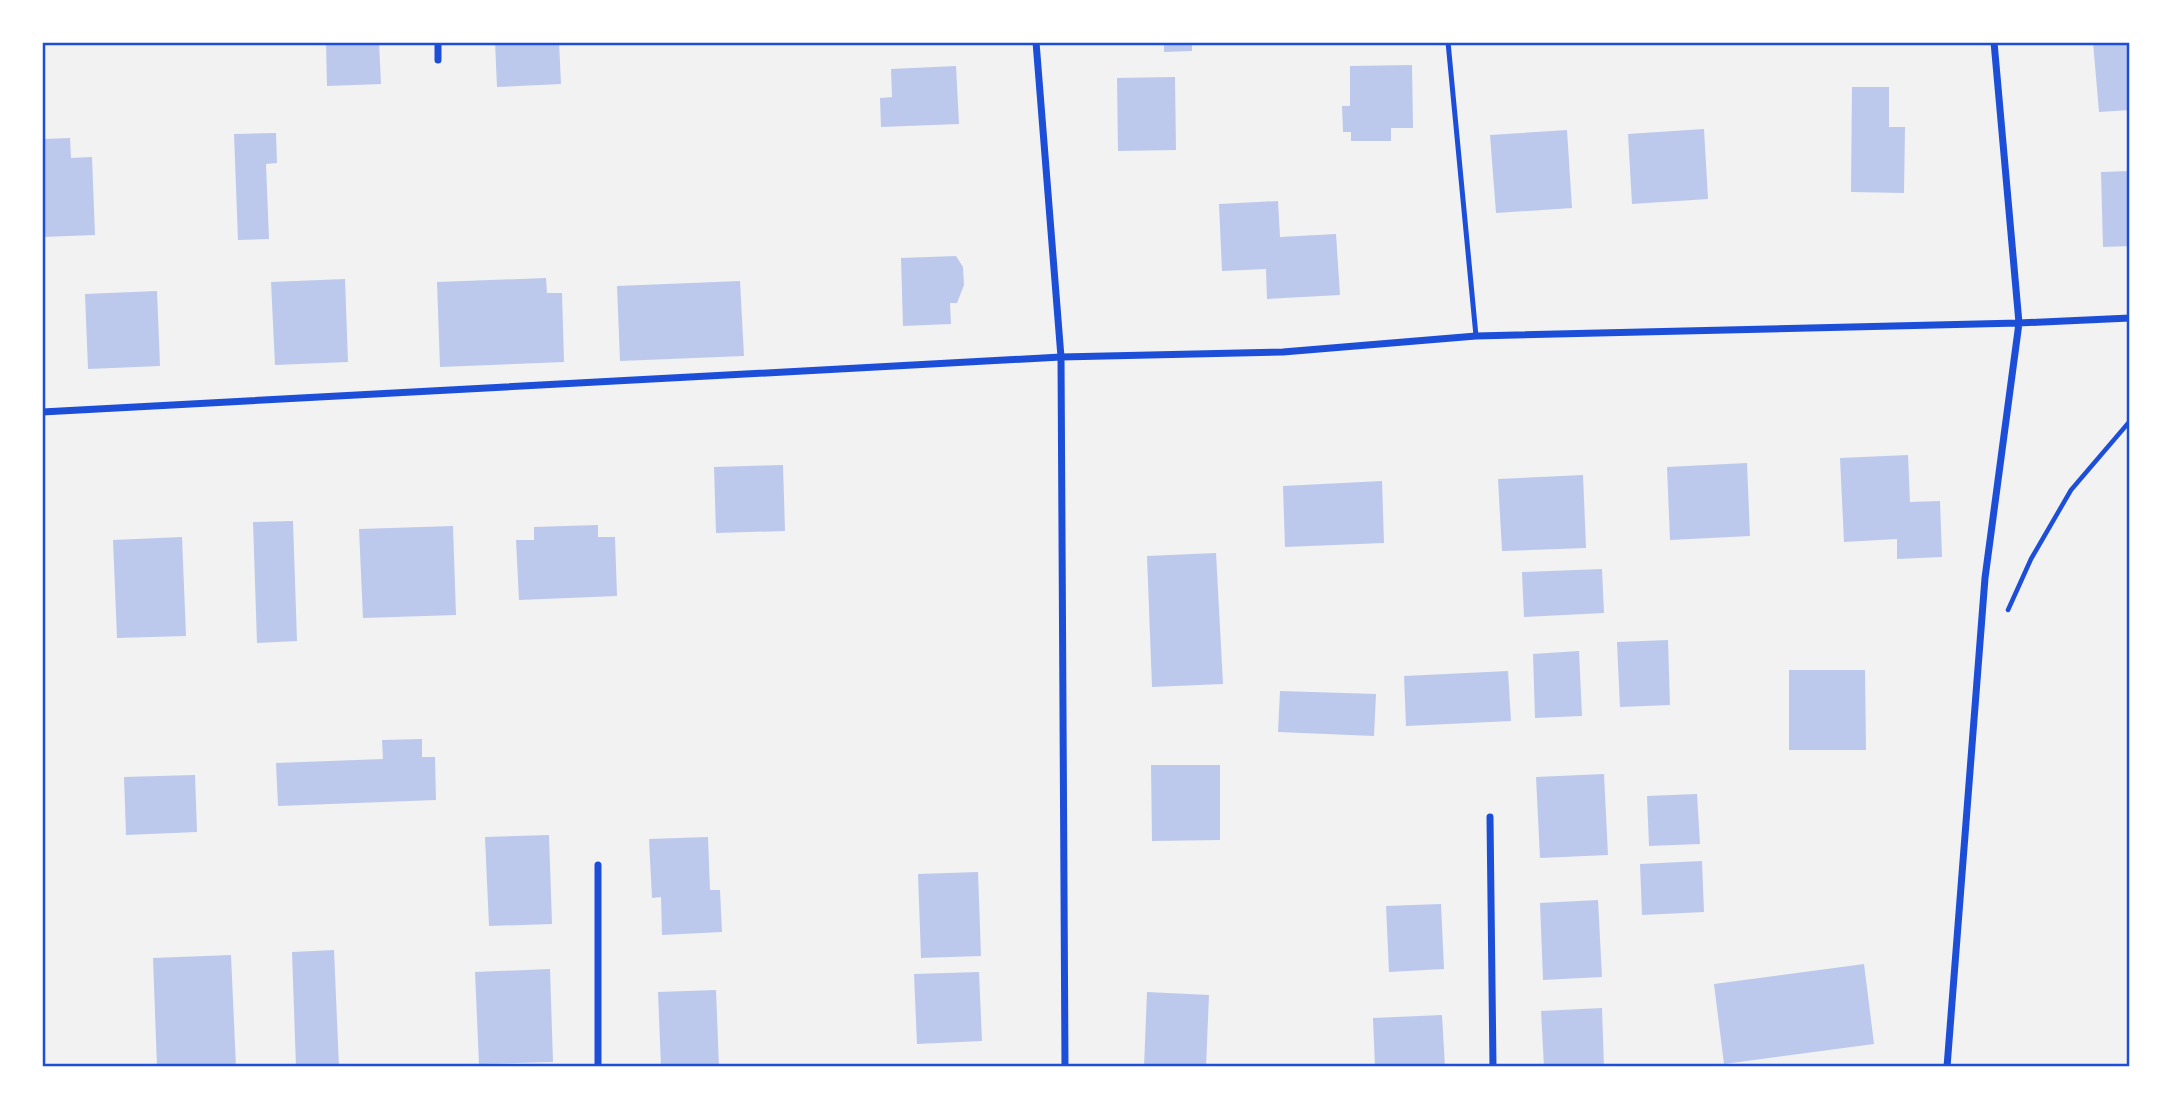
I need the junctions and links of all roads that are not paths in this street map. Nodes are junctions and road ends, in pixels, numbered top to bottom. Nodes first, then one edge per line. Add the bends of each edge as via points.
1 (438, 42) edge
2 (1036, 42) edge
3 (1448, 42) edge
4 (1994, 42) edge
5 (438, 61) dead end
6 (2130, 318) edge
7 (2019, 323) junction
8 (1476, 336) junction
9 (1061, 357) junction
10 (42, 412) edge
11 (1490, 817) dead end
12 (598, 864) dead end
13 (598, 1067) edge
14 (1065, 1067) edge
15 (1493, 1067) edge
16 (1947, 1067) edge

1 - 5 street
2 - 9 street
3 - 8 lane
4 - 7 street
6 - 7 street
7 - 8 street
7 - 16 street via 1985,578
8 - 9 street via 1283,352
9 - 10 street
9 - 14 street
11 - 15 street
12 - 13 street

